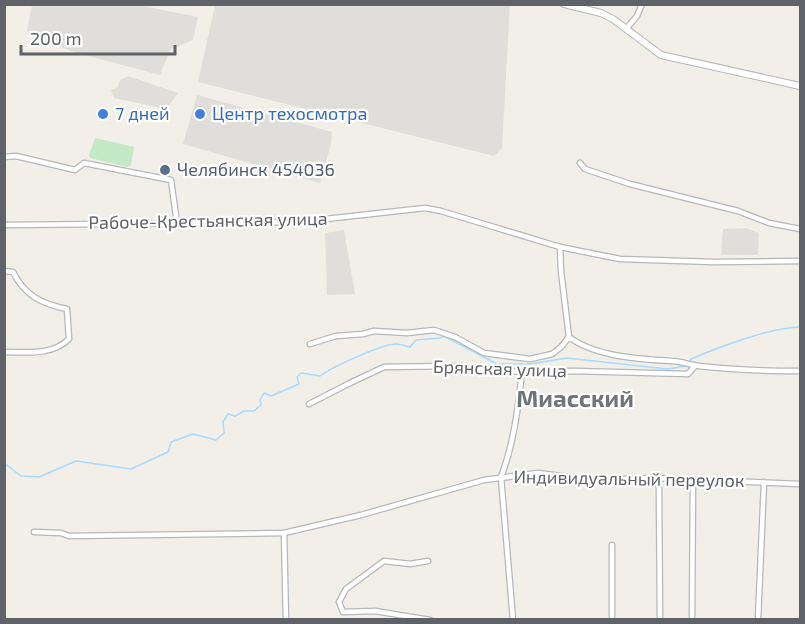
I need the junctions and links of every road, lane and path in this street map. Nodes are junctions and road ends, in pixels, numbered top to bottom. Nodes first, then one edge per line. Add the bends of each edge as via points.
1 (564, 4) edge
2 (642, 4) edge
3 (626, 29) junction
4 (801, 86) edge
5 (4, 157) edge
6 (580, 163) dead end
7 (177, 223) junction
8 (4, 225) edge
9 (801, 229) edge
10 (560, 247) junction
11 (801, 261) edge
12 (4, 271) edge
13 (569, 337) junction
14 (310, 344) dead end
15 (4, 352) edge
16 (695, 366) junction
17 (801, 371) edge
18 (522, 372) junction
19 (309, 404) dead end
20 (501, 477) junction
21 (655, 478) junction
22 (693, 479) junction
23 (764, 482) junction
24 (801, 484) edge
25 (34, 532) dead end
26 (284, 533) junction
27 (612, 545) dead end
28 (428, 561) dead end
29 (286, 620) edge
30 (430, 620) edge
31 (513, 620) edge
32 (612, 620) edge
33 (660, 620) edge
34 (692, 620) edge
35 (758, 620) edge

1 - 3 street via 601,13
2 - 3 street
3 - 4 street via 661,55
5 - 7 street via 16,156 75,170 84,163 171,180
6 - 9 street via 585,169 630,184
7 - 8 street, Рабоче-Крестьянская улица
7 - 10 street, Рабоче-Крестьянская улица via 309,221 425,208
10 - 11 street, Рабоче-Крестьянская улица via 620,259
10 - 13 street
12 - 15 street via 13,272 19,284 45,305 67,309 69,339 45,352
13 - 14 street, Брянская улица via 552,354 530,359 484,353 434,330 374,331
13 - 16 street, Брянская улица via 586,347
16 - 17 street, Брянская улица
16 - 18 street, Брянская улица via 688,374
18 - 19 street, Брянская улица via 452,366 384,368
18 - 20 street via 517,415
20 - 21 street, Индивидуальный переулок via 538,473 592,480
20 - 26 street, Индивидуальный переулок
20 - 31 street
21 - 22 street, Индивидуальный переулок
21 - 33 street via 659,488
22 - 23 street, Индивидуальный переулок
22 - 34 street
23 - 24 street, Индивидуальный переулок
23 - 35 street
25 - 26 street, Индивидуальный переулок via 69,536
26 - 29 street
27 - 32 street
28 - 30 street via 384,561 345,589 339,602 343,612 375,611

